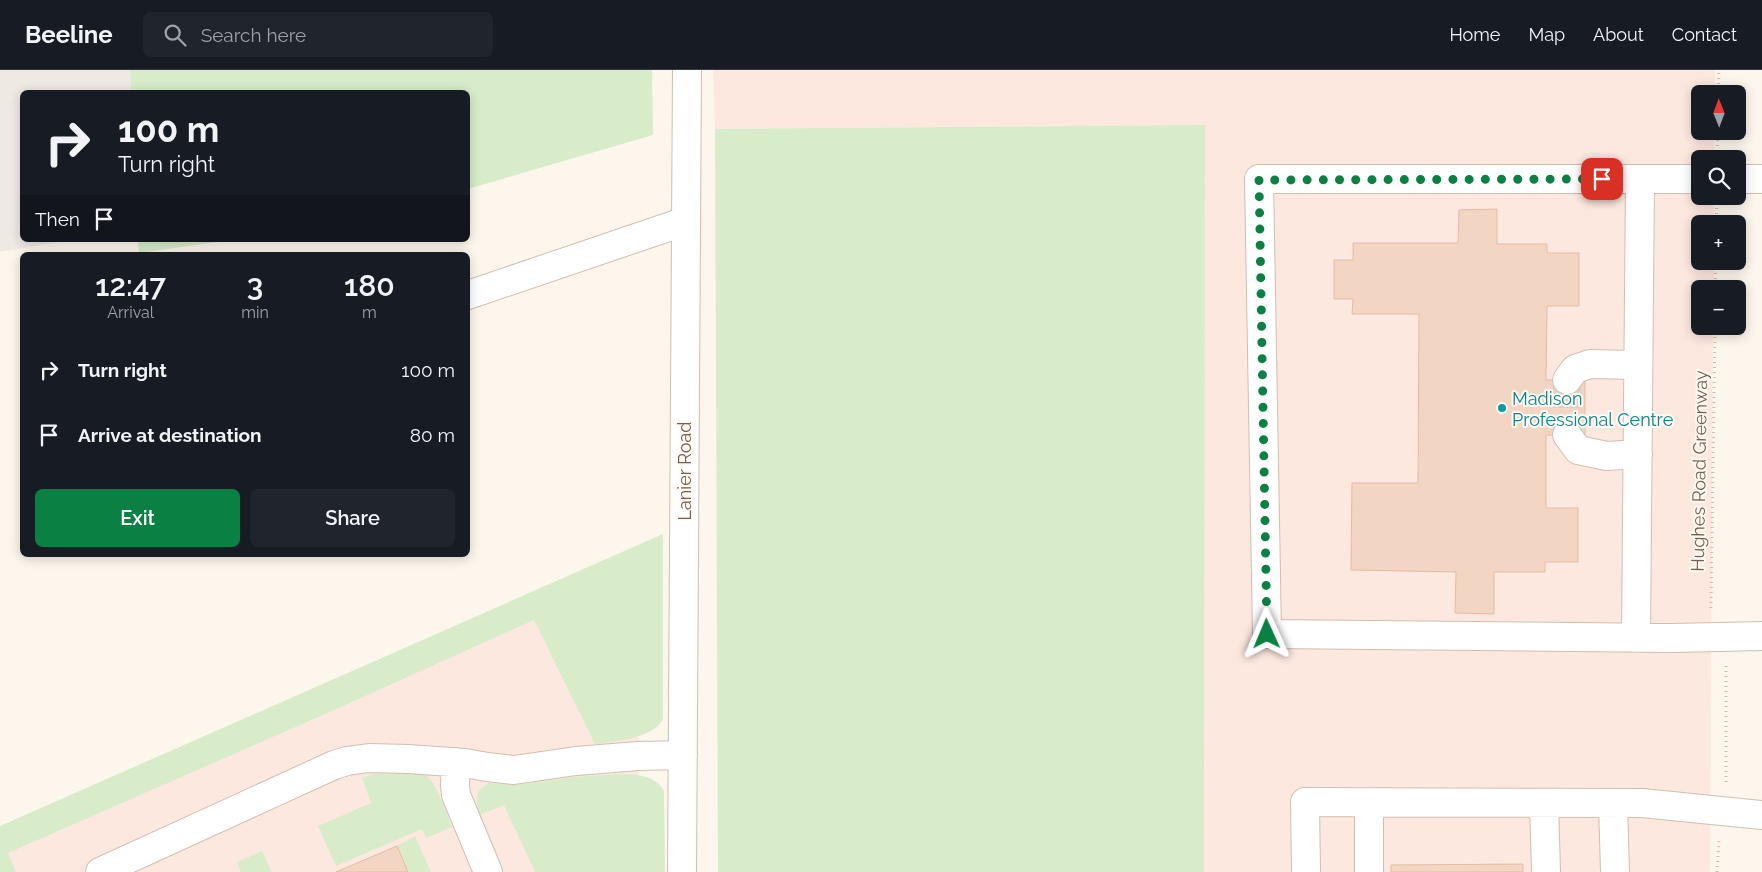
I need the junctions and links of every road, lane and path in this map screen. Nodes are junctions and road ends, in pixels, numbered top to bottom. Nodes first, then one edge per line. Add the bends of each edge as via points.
1 (687, 70) edge
2 (1718, 70) edge
3 (1718, 85) edge
4 (1762, 178) edge
5 (1640, 179) junction
6 (1691, 179) edge
7 (1746, 179) edge
8 (686, 221) junction
9 (470, 294) edge
10 (1715, 335) edge
11 (1638, 365) junction
12 (1567, 380) dead end
13 (1567, 436) dead end
14 (1638, 454) junction
15 (1710, 617) dead end
16 (1762, 636) edge
17 (1636, 637) junction
18 (1726, 658) dead end
19 (682, 755) junction
20 (456, 762) junction
21 (1726, 792) dead end
22 (1369, 803) junction
23 (1544, 803) junction
24 (1614, 803) junction
25 (1762, 815) edge
26 (1719, 834) dead end
27 (100, 872) edge
28 (488, 872) edge
29 (682, 872) edge
30 (1306, 872) edge
31 (1369, 872) edge
32 (1546, 872) edge
33 (1615, 872) edge
34 (1718, 872) edge

1 - 8 street, Lanier Road
2 - 3 path
4 - 7 street
5 - 6 street
5 - 11 street
5 - 17 street via 1259,180 1267,634
8 - 9 street
8 - 19 street, Lanier Road
10 - 15 path, Hughes Road Greenway
11 - 12 street via 1590,364 1575,368
11 - 14 street
13 - 14 street via 1578,450 1607,456
14 - 17 street
16 - 17 street
18 - 21 path
19 - 20 street via 638,756 514,770
19 - 29 street, Lanier Road
20 - 27 street via 369,758 340,763
20 - 28 street via 456,795
22 - 23 street
22 - 30 street via 1305,802
22 - 31 street
23 - 24 street
23 - 32 street
24 - 25 street
24 - 33 street
26 - 34 path

